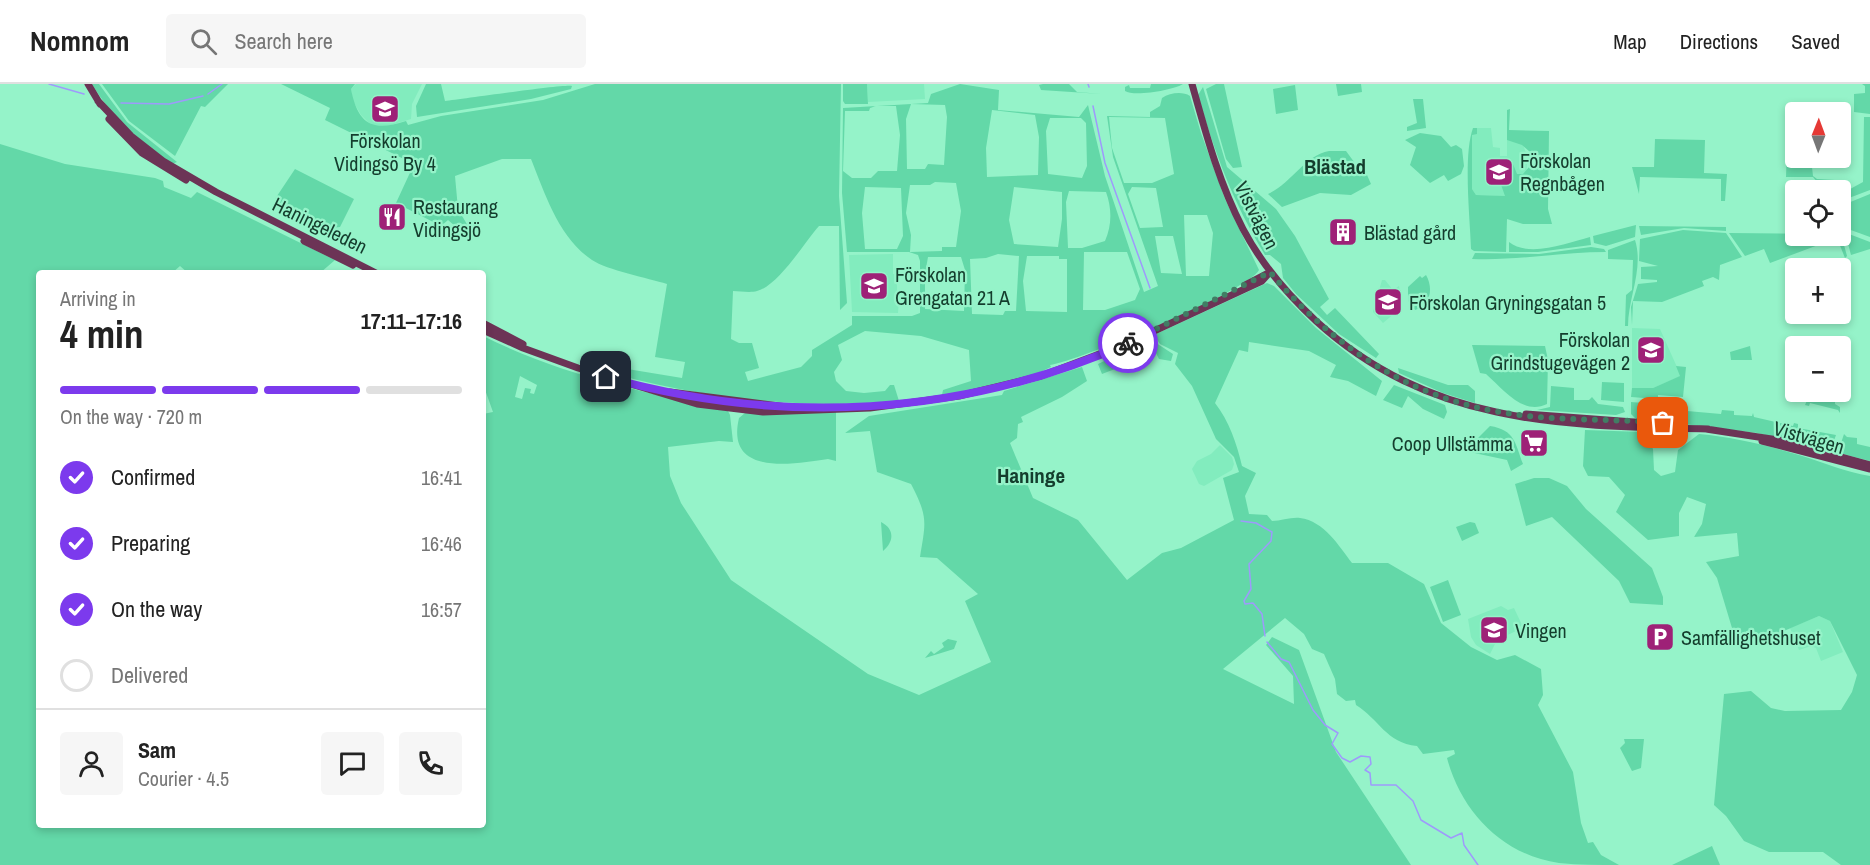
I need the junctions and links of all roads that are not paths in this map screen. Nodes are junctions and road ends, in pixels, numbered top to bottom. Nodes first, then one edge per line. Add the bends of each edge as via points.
1 (88, 84) edge
2 (1192, 84) edge
3 (369, 270) edge
4 (1270, 272) junction
5 (486, 325) edge
6 (486, 331) edge
7 (547, 356) junction
8 (1741, 434) junction
9 (1870, 465) edge
10 (1870, 469) edge

1 - 3 main road, Haningeleden via 98,101 140,145 163,161 330,254
2 - 4 main road, Vistvägen via 1224,188 1242,228
4 - 7 main road via 1262,281 1126,344 1023,381 909,404 806,409 697,397 635,385
4 - 8 main road, Vistvägen via 1310,315 1360,357 1419,389 1496,412 1627,420
5 - 7 main road
6 - 7 main road
8 - 9 main road, Vistvägen via 1786,441
8 - 10 main road, Vistvägen

